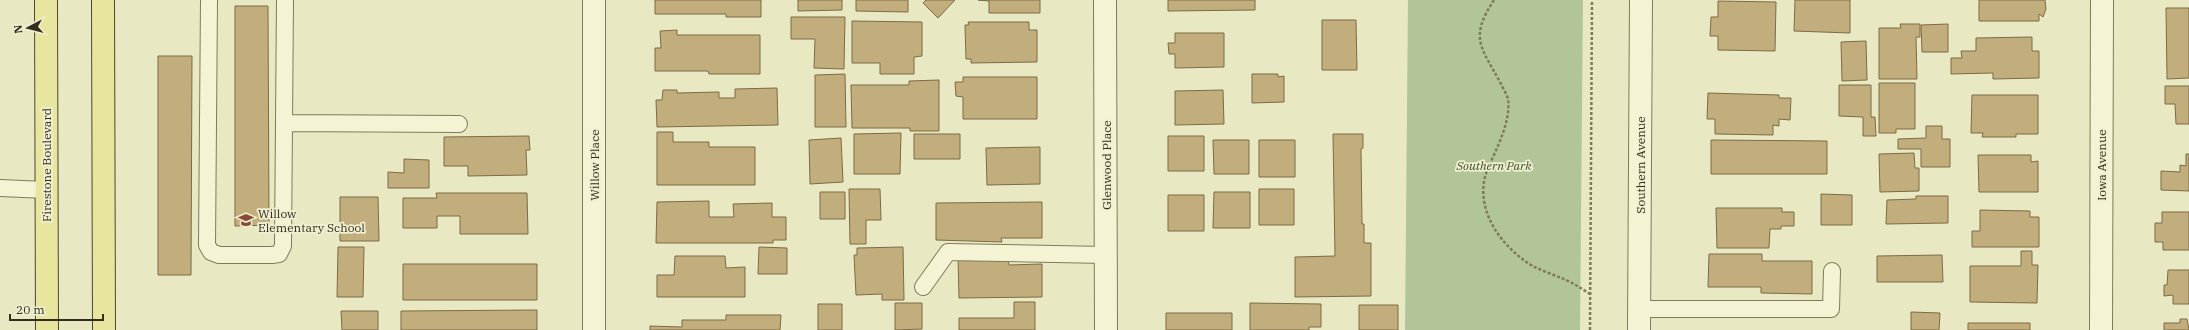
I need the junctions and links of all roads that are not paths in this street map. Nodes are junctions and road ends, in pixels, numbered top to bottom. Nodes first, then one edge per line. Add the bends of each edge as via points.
1 (46, 0) edge
2 (103, 0) edge
3 (209, 0) edge
4 (285, 0) edge
5 (594, 0) edge
6 (1105, 0) edge
7 (1641, 0) edge
8 (2102, 0) edge
9 (284, 123) junction
10 (459, 124) dead end
11 (0, 188) edge
12 (46, 190) junction
13 (1106, 255) junction
14 (1832, 271) dead end
15 (923, 287) dead end
16 (1639, 320) edge
17 (47, 330) edge
18 (104, 330) edge
19 (594, 330) edge
20 (1106, 330) edge
21 (2101, 330) edge

1 - 12 main road, Firestone Boulevard
2 - 18 main road
3 - 9 lane via 207,245 211,252 219,255 279,254 283,246
4 - 9 lane
5 - 19 street, Willow Place
6 - 13 street, Glenwood Place
7 - 16 street, Southern Avenue
8 - 21 street, Iowa Avenue
9 - 10 lane
11 - 12 lane
12 - 17 main road, Firestone Boulevard
13 - 15 lane via 948,252
13 - 20 street, Glenwood Place
14 - 16 lane via 1831,309

